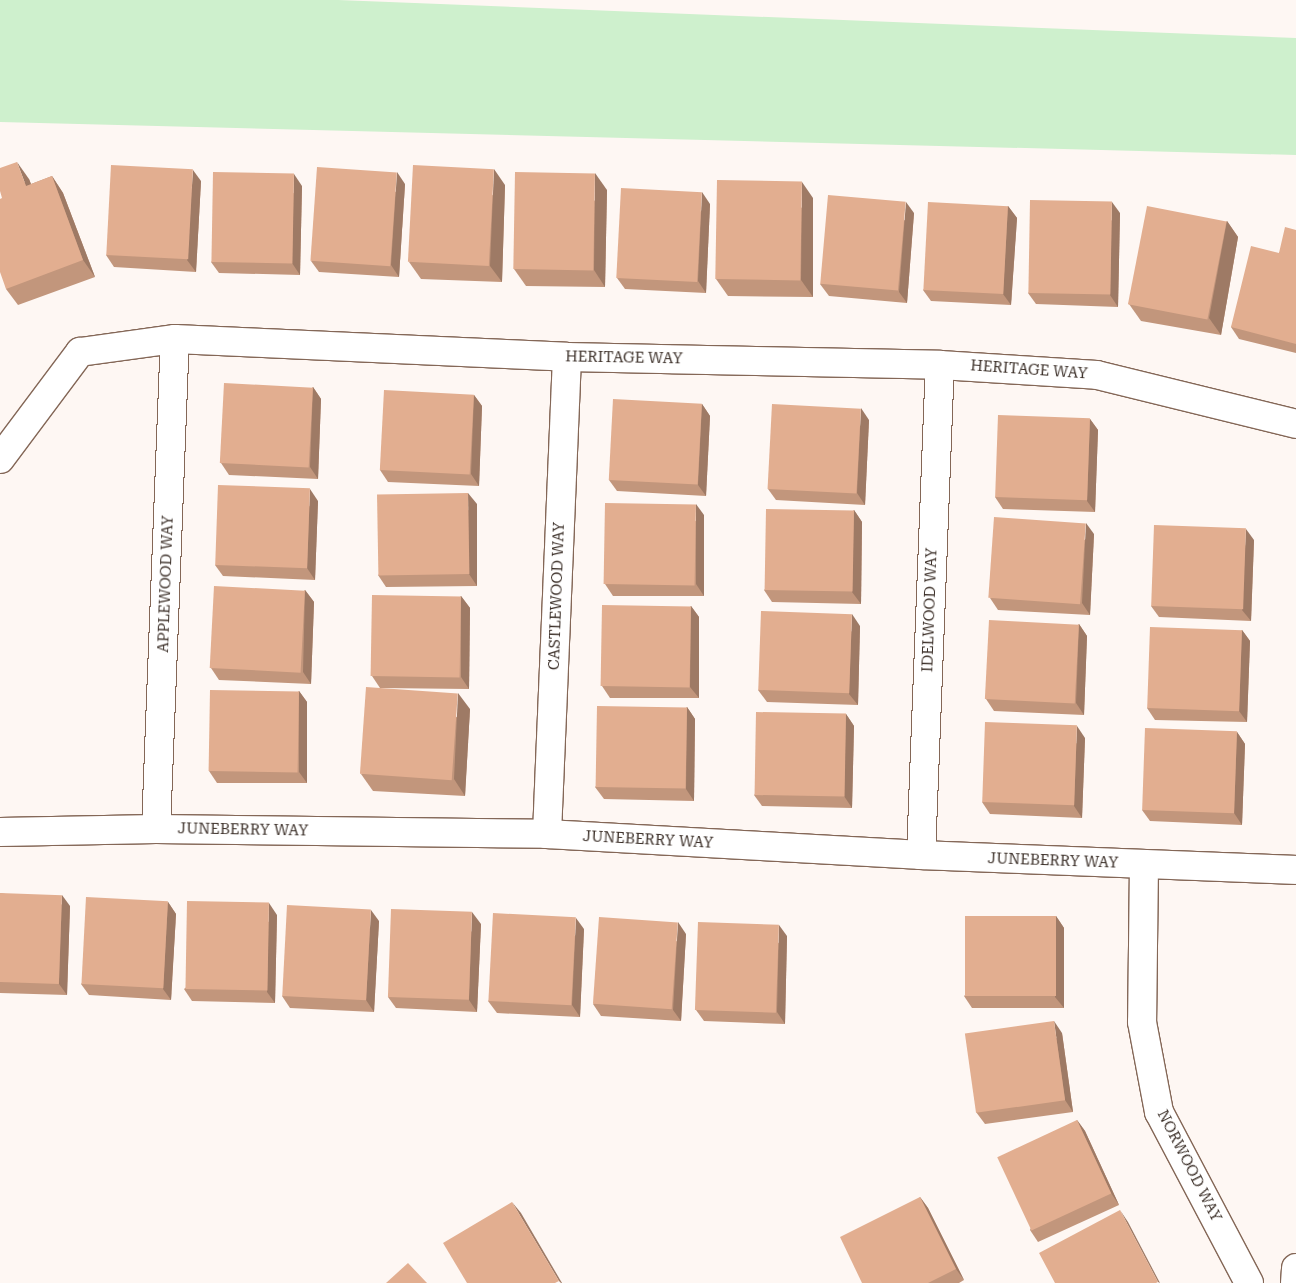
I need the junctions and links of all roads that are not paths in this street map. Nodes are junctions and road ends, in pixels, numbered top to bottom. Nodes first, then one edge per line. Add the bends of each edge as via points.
1 (175, 338) junction
2 (567, 357) junction
3 (940, 365) junction
4 (1296, 424) edge
5 (0, 459) edge
6 (156, 829) junction
7 (0, 832) edge
8 (547, 834) junction
9 (921, 855) junction
10 (1144, 864) junction
11 (1296, 870) edge
12 (1296, 1268) edge
13 (1249, 1283) edge
14 (1294, 1283) edge

1 - 2 street, HERITAGE WAY
1 - 5 street, HERITAGE WAY via 80,352
1 - 6 street, APPLEWOOD WAY
2 - 3 street, HERITAGE WAY
2 - 8 street, CASTLEWOOD WAY
3 - 4 street, HERITAGE WAY via 1097,375
3 - 9 street, IDELWOOD WAY
6 - 7 street, JUNEBERRY WAY
6 - 8 street, JUNEBERRY WAY
8 - 9 street, JUNEBERRY WAY
9 - 10 street, JUNEBERRY WAY
10 - 11 street, JUNEBERRY WAY
10 - 13 street, NORWOOD WAY via 1142,1022 1159,1112
12 - 14 street

